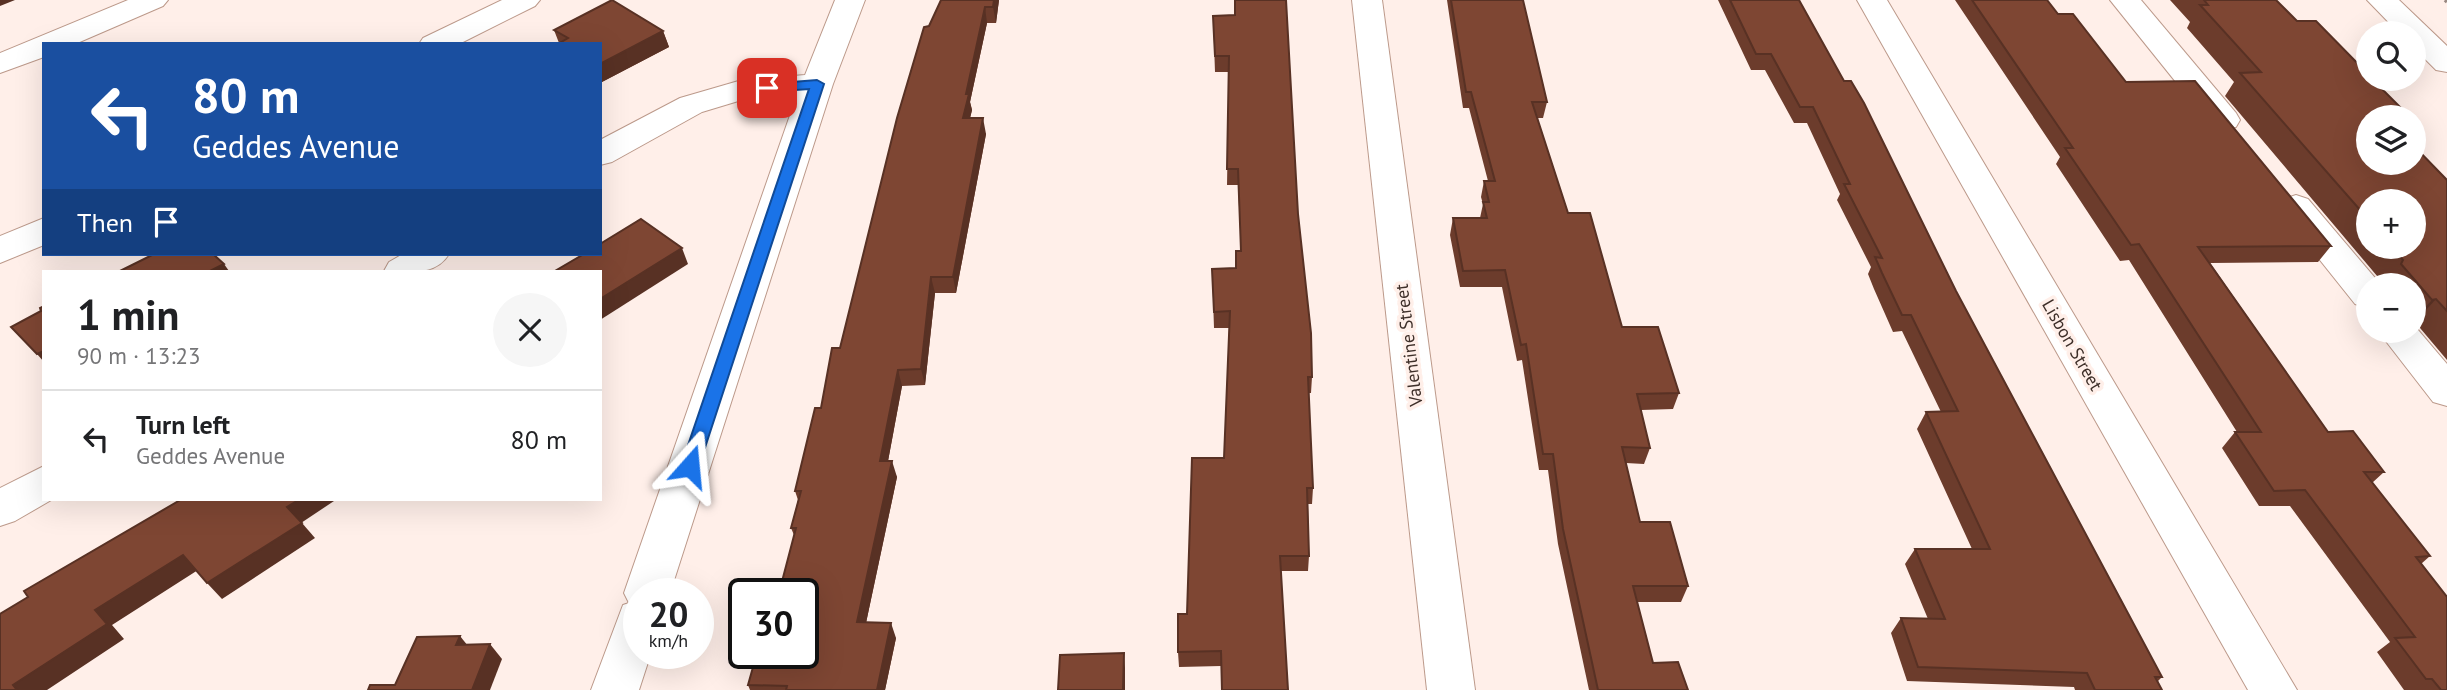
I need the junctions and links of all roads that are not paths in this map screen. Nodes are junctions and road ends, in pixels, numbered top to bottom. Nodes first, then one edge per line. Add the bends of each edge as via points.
1 (153, 0) edge
2 (526, 0) edge
3 (850, 0) edge
4 (1367, 0) edge
5 (1872, 0) edge
6 (2125, 0) edge
7 (2382, 0) edge
8 (53, 42) edge
9 (438, 42) edge
10 (42, 47) edge
11 (2447, 63) edge
12 (0, 64) edge
13 (817, 84) junction
14 (2246, 148) edge
15 (602, 153) edge
16 (2272, 179) edge
17 (42, 231) edge
18 (0, 251) edge
19 (428, 256) edge
20 (404, 270) edge
21 (2356, 280) edge
22 (2407, 343) edge
23 (2447, 391) edge
24 (42, 484) edge
25 (0, 509) edge
26 (653, 578) edge
27 (623, 666) edge
28 (615, 690) edge
29 (1451, 690) edge
30 (2273, 690) edge

1 - 8 street
2 - 9 street
3 - 13 street
4 - 29 street, Valentine Street
5 - 30 street, Lisbon Street
6 - 14 street
7 - 11 street
10 - 12 street
13 - 15 street via 742,90 691,104
13 - 26 street
16 - 21 street
17 - 18 street
19 - 20 street
22 - 23 street
24 - 25 street
27 - 28 street

